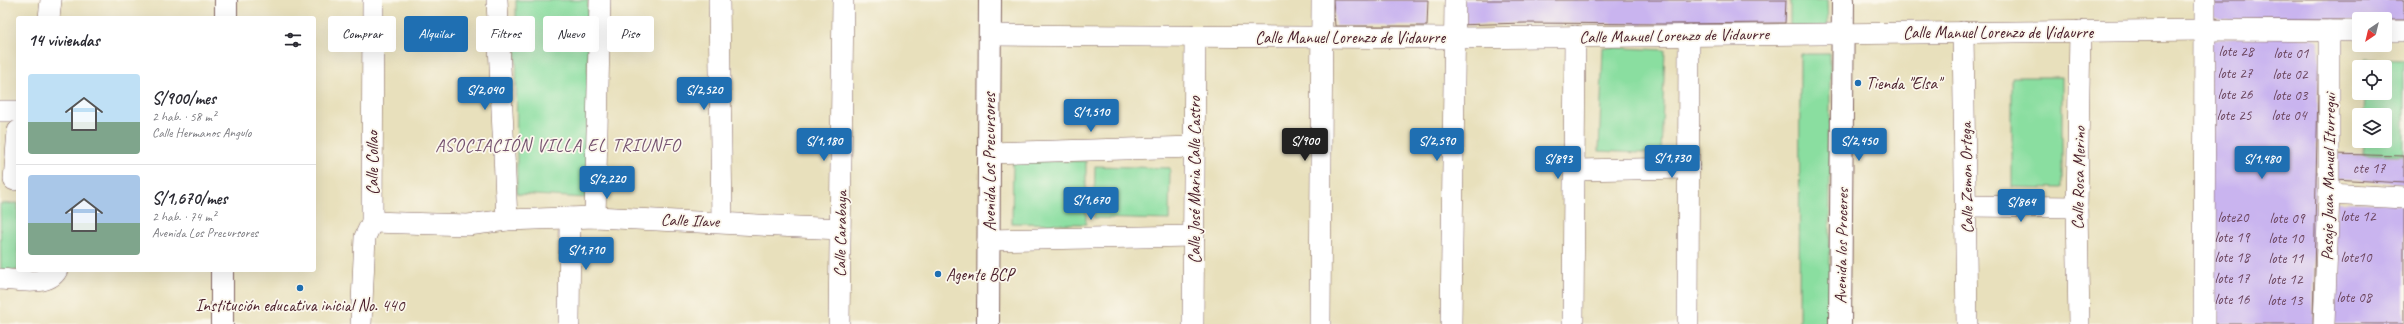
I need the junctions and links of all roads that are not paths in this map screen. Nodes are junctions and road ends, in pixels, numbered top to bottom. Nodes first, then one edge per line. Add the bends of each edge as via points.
1 (51, 0) edge
2 (226, 0) edge
3 (373, 0) edge
4 (497, 0) edge
5 (600, 0) edge
6 (719, 0) edge
7 (843, 0) edge
8 (990, 0) edge
9 (1322, 0) edge
10 (1455, 0) edge
11 (1843, 0) edge
12 (2205, 0) edge
13 (49, 16) edge
14 (226, 16) edge
15 (2204, 30) junction
16 (2329, 30) junction
17 (2080, 31) junction
18 (2352, 31) edge
19 (2392, 31) edge
20 (2404, 31) edge
21 (1963, 32) junction
22 (1843, 33) junction
23 (990, 35) junction
24 (1689, 35) junction
25 (1195, 36) junction
26 (1575, 36) junction
27 (1322, 37) junction
28 (1454, 38) junction
29 (0, 111) edge
30 (16, 111) edge
31 (16, 145) edge
32 (1194, 147) junction
33 (989, 153) junction
34 (1689, 168) junction
35 (1574, 170) junction
36 (11, 180) edge
37 (2329, 194) junction
38 (2404, 198) edge
39 (1966, 206) junction
40 (2077, 207) junction
41 (595, 216) junction
42 (570, 218) junction
43 (507, 220) junction
44 (372, 222) junction
45 (722, 222) junction
46 (840, 229) junction
47 (1194, 236) junction
48 (988, 240) junction
49 (56, 272) edge
50 (222, 272) edge
51 (0, 279) edge
52 (222, 324) edge
53 (361, 324) edge
54 (569, 324) edge
55 (839, 324) edge
56 (988, 324) edge
57 (1193, 324) edge
58 (1320, 324) edge
59 (1451, 324) edge
60 (1572, 324) edge
61 (1688, 324) edge
62 (1840, 324) edge
63 (1967, 324) edge
64 (2079, 324) edge
65 (2204, 324) edge
66 (2324, 324) edge

1 - 13 street
2 - 14 street
3 - 44 street, Calle Collao
4 - 43 street
5 - 41 street
6 - 45 street
7 - 46 street, Calle Carabaya
8 - 23 street, Avenida Los Precursores
9 - 27 street
10 - 28 street
11 - 22 street, Avenida los Proceres
12 - 15 street
15 - 16 street, Calle Manuel Lorenzo de Vidaurre
15 - 17 street, Calle Manuel Lorenzo de Vidaurre
15 - 65 street
16 - 18 street, Calle Manuel Lorenzo de Vidaurre
16 - 37 street, Pasaje Juan Manuel Iturregui
17 - 21 street, Calle Manuel Lorenzo de Vidaurre
17 - 40 street, Calle Rosa Merino
19 - 20 street
21 - 22 street, Calle Manuel Lorenzo de Vidaurre
21 - 39 street, Calle Zemon Ortega
22 - 24 street, Calle Manuel Lorenzo de Vidaurre
22 - 62 street, Avenida los Proceres
23 - 25 street, Calle Manuel Lorenzo de Vidaurre
23 - 33 street, Avenida Los Precursores
24 - 26 street, Calle Manuel Lorenzo de Vidaurre
24 - 34 street
25 - 27 street, Calle Manuel Lorenzo de Vidaurre
25 - 32 street, Calle José Maria Calle Castro
26 - 28 street, Calle Manuel Lorenzo de Vidaurre
26 - 35 street
27 - 28 street, Calle Manuel Lorenzo de Vidaurre
27 - 58 street
28 - 59 street
29 - 30 street
31 - 36 street
32 - 33 street
32 - 47 street, Calle José Maria Calle Castro
33 - 48 street, Avenida Los Precursores
34 - 35 street
34 - 61 street
35 - 60 street
37 - 38 street
37 - 66 street, Pasaje Juan Manuel Iturregui
39 - 40 street
39 - 63 street, Calle Zemon Ortega
40 - 64 street, Calle Rosa Merino
41 - 42 street, Calle Ilave
41 - 45 street, Calle Ilave
42 - 43 street, Calle Ilave
42 - 54 street
43 - 44 street, Calle Ilave via 468,225
44 - 53 street, Calle Collao via 365,237
45 - 46 street, Calle Ilave
46 - 55 street, Calle Carabaya
47 - 48 street
47 - 57 street, Calle José Maria Calle Castro
48 - 56 street, Avenida Los Precursores
49 - 51 street via 54,276 45,280
50 - 52 street

